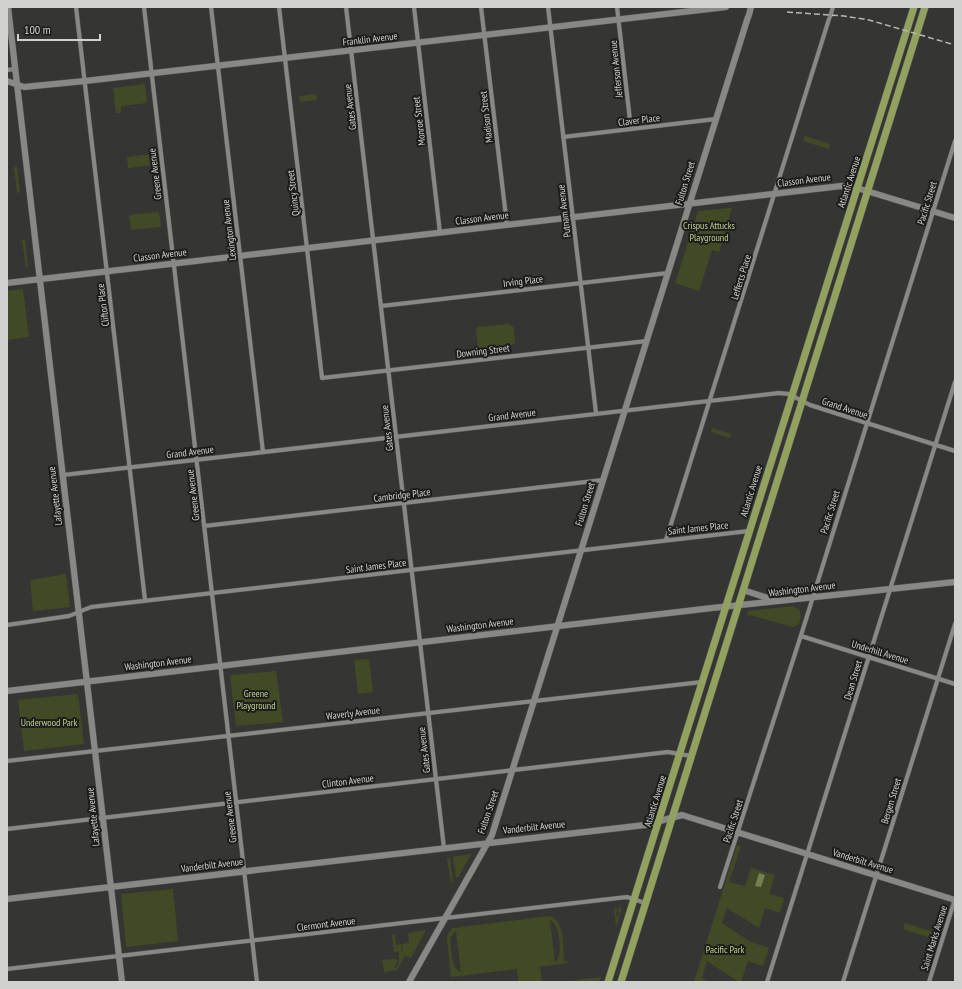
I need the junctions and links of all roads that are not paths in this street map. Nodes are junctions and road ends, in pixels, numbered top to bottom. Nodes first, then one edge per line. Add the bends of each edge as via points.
1 (8, 7) edge
2 (76, 7) edge
3 (144, 7) edge
4 (211, 7) edge
5 (279, 7) edge
6 (346, 7) edge
7 (414, 7) edge
8 (481, 7) edge
9 (548, 7) edge
10 (617, 7) edge
11 (726, 7) edge
12 (751, 7) edge
13 (833, 7) edge
14 (914, 7) edge
15 (925, 7) edge
16 (684, 10) edge
17 (618, 21) junction
18 (551, 28) junction
19 (485, 36) junction
20 (418, 44) junction
21 (352, 52) junction
22 (285, 60) junction
23 (218, 67) junction
24 (15, 69) junction
25 (7, 70) edge
26 (151, 74) junction
27 (7, 81) edge
28 (85, 81) junction
29 (17, 85) junction
30 (716, 120) junction
31 (630, 129) junction
32 (564, 137) junction
33 (955, 141) edge
34 (857, 188) junction
35 (868, 191) junction
36 (775, 194) junction
37 (689, 204) junction
38 (933, 211) junction
39 (573, 217) junction
40 (955, 218) edge
41 (507, 225) junction
42 (440, 233) junction
43 (373, 240) junction
44 (307, 248) junction
45 (240, 256) junction
46 (174, 263) junction
47 (107, 271) junction
48 (668, 272) junction
49 (40, 280) junction
50 (7, 283) edge
51 (580, 283) junction
52 (381, 306) junction
53 (647, 341) junction
54 (588, 347) junction
55 (388, 370) junction
56 (322, 378) joint
57 (955, 382) edge
58 (792, 396) junction
59 (710, 400) junction
60 (802, 401) junction
61 (625, 410) junction
62 (596, 413) junction
63 (867, 423) junction
64 (396, 436) junction
65 (935, 445) junction
66 (955, 451) edge
67 (263, 452) junction
68 (196, 460) junction
69 (130, 467) junction
70 (63, 475) junction
71 (603, 480) junction
72 (404, 503) junction
73 (204, 526) junction
74 (749, 531) junction
75 (666, 540) junction
76 (581, 550) junction
77 (412, 570) junction
78 (955, 582) edge
79 (890, 589) junction
80 (743, 590) junction
81 (212, 593) junction
82 (812, 598) junction
83 (145, 600) junction
84 (780, 602) junction
85 (738, 606) junction
86 (725, 607) junction
87 (79, 612) junction
88 (955, 624) edge
89 (7, 625) edge
90 (557, 626) junction
91 (800, 636) junction
92 (420, 642) junction
93 (869, 657) junction
94 (220, 666) junction
95 (938, 678) junction
96 (87, 682) junction
97 (702, 682) junction
98 (955, 684) edge
99 (7, 691) edge
100 (534, 700) junction
101 (428, 712) junction
102 (228, 735) junction
103 (96, 751) junction
104 (680, 754) junction
105 (691, 756) junction
106 (7, 761) edge
107 (512, 770) junction
108 (436, 779) junction
109 (236, 802) junction
110 (103, 818) junction
111 (672, 818) junction
112 (659, 821) junction
113 (7, 829) edge
114 (738, 832) junction
115 (488, 842) junction
116 (444, 848) junction
117 (807, 854) junction
118 (244, 871) junction
119 (876, 875) junction
120 (111, 887) junction
121 (720, 887) dead end
122 (7, 899) edge
123 (634, 900) junction
124 (955, 900) edge
125 (645, 903) junction
126 (446, 918) junction
127 (252, 940) junction
128 (119, 956) junction
129 (7, 969) edge
130 (122, 982) edge
131 (257, 982) edge
132 (409, 982) edge
133 (608, 982) edge
134 (621, 982) edge
135 (767, 982) edge
136 (843, 982) edge
137 (929, 982) edge

1 - 24 main road, Lafayette Avenue
2 - 28 street, Clifton Place
3 - 26 street, Greene Avenue
4 - 23 street, Lexington Avenue
5 - 22 street, Quincy Street
6 - 21 street, Gates Avenue
7 - 20 street, Monroe Street
8 - 19 street, Madison Street
9 - 18 street, Putnam Avenue
10 - 17 street, Jefferson Avenue
11 - 16 main road, Franklin Avenue
12 - 30 main road, Fulton Street
13 - 36 street, Lefferts Place
14 - 34 main road, Atlantic Avenue
15 - 35 main road, Atlantic Avenue
16 - 17 main road, Franklin Avenue
17 - 18 main road, Franklin Avenue
17 - 31 street, Jefferson Avenue
18 - 19 main road, Franklin Avenue
18 - 32 street, Putnam Avenue
19 - 20 main road, Franklin Avenue
19 - 41 street, Madison Street
20 - 21 main road, Franklin Avenue
20 - 42 street, Monroe Street
21 - 22 main road, Franklin Avenue
21 - 43 street, Gates Avenue
22 - 23 main road, Franklin Avenue
22 - 44 street, Quincy Street
23 - 26 main road, Franklin Avenue
23 - 45 street, Lexington Avenue
24 - 25 street
24 - 29 main road, Lafayette Avenue
26 - 28 main road, Franklin Avenue
26 - 46 street, Greene Avenue
27 - 29 main road, Franklin Avenue
28 - 29 main road, Franklin Avenue via 24,87
28 - 47 street, Clifton Place
29 - 49 main road, Lafayette Avenue
30 - 31 street, Claver Place
30 - 37 main road, Fulton Street
31 - 32 street, Claver Place
32 - 39 street, Putnam Avenue
33 - 38 street, Pacific Street
34 - 35 main road, Classon Avenue
34 - 36 main road, Classon Avenue via 841,186
34 - 58 main road, Atlantic Avenue
35 - 38 main road, Classon Avenue
35 - 60 main road, Atlantic Avenue
36 - 37 main road, Classon Avenue
36 - 59 street, Lefferts Place
37 - 39 main road, Classon Avenue
37 - 48 main road, Fulton Street
38 - 40 main road, Classon Avenue
38 - 63 street, Pacific Street
39 - 41 main road, Classon Avenue
39 - 51 street, Putnam Avenue
41 - 42 main road, Classon Avenue
42 - 43 main road, Classon Avenue
43 - 44 main road, Classon Avenue
43 - 52 street, Gates Avenue
44 - 45 main road, Classon Avenue
44 - 56 street, Quincy Street
45 - 46 main road, Classon Avenue
45 - 67 street, Lexington Avenue
46 - 47 main road, Classon Avenue
46 - 68 street, Greene Avenue
47 - 49 main road, Classon Avenue
47 - 69 street, Clifton Place
48 - 51 street, Irving Place
48 - 53 main road, Fulton Street
49 - 50 main road, Classon Avenue
49 - 70 main road, Lafayette Avenue
51 - 52 street, Irving Place
51 - 54 street, Putnam Avenue
52 - 55 street, Gates Avenue
53 - 54 street, Downing Street
53 - 61 main road, Fulton Street
54 - 55 street, Downing Street
54 - 62 street, Putnam Avenue
55 - 56 street, Downing Street
55 - 64 street, Gates Avenue
57 - 65 street, Dean Street
58 - 59 street, Grand Avenue via 779,393
58 - 60 street, Grand Avenue
58 - 74 main road, Atlantic Avenue
59 - 61 street, Grand Avenue
59 - 75 street, Lefferts Place
60 - 63 street, Grand Avenue
60 - 80 main road, Atlantic Avenue
61 - 62 street, Grand Avenue
61 - 71 main road, Fulton Street
62 - 64 street, Grand Avenue
63 - 65 street, Grand Avenue
63 - 82 street, Pacific Street
64 - 67 street, Grand Avenue
64 - 72 street, Gates Avenue
65 - 66 street, Grand Avenue
65 - 79 street, Dean Street
67 - 68 street, Grand Avenue
68 - 69 street, Grand Avenue
68 - 73 street, Greene Avenue
69 - 70 street, Grand Avenue
69 - 83 street, Clifton Place
70 - 87 main road, Lafayette Avenue
71 - 72 street, Cambridge Place
71 - 76 main road, Fulton Street
72 - 73 street, Cambridge Place
72 - 77 street, Gates Avenue
73 - 81 street, Greene Avenue
74 - 75 street, Saint James Place
74 - 86 main road, Atlantic Avenue
75 - 76 street, Saint James Place
76 - 77 street, Saint James Place
76 - 90 main road, Fulton Street
77 - 81 street, Saint James Place
77 - 92 street, Gates Avenue
78 - 79 main road, Washington Avenue
79 - 82 main road, Washington Avenue
79 - 93 street, Dean Street
80 - 84 main road
80 - 85 main road, Atlantic Avenue
81 - 83 street, Saint James Place
81 - 94 street, Greene Avenue
82 - 84 main road, Washington Avenue
82 - 91 street, Pacific Street
83 - 87 street, Saint James Place via 91,607
84 - 85 main road, Washington Avenue
85 - 86 main road, Washington Avenue
85 - 105 main road, Atlantic Avenue
86 - 90 main road, Washington Avenue
86 - 97 main road, Atlantic Avenue
87 - 89 street, Saint James Place via 53,620
87 - 96 main road, Lafayette Avenue
88 - 95 street, Bergen Street
90 - 92 main road, Washington Avenue
90 - 100 main road, Fulton Street
91 - 93 street, Underhill Avenue
91 - 114 street, Pacific Street
92 - 94 main road, Washington Avenue
92 - 101 street, Gates Avenue
93 - 95 street, Underhill Avenue
93 - 117 street, Dean Street
94 - 96 main road, Washington Avenue
94 - 102 street, Greene Avenue
95 - 98 street, Underhill Avenue
95 - 119 street, Bergen Street
96 - 99 main road, Washington Avenue
96 - 103 main road, Lafayette Avenue
97 - 100 street, Waverly Avenue
97 - 104 main road, Atlantic Avenue
100 - 101 street, Waverly Avenue
100 - 107 main road, Fulton Street
101 - 102 street, Waverly Avenue
101 - 108 street, Gates Avenue
102 - 103 street, Waverly Avenue
102 - 109 street, Greene Avenue
103 - 106 street, Waverly Avenue
103 - 110 main road, Lafayette Avenue
104 - 105 street, Clinton Avenue
104 - 107 street, Clinton Avenue via 668,752
104 - 112 main road, Atlantic Avenue
105 - 111 main road, Atlantic Avenue
107 - 108 street, Clinton Avenue
107 - 115 main road, Fulton Street
108 - 109 street, Clinton Avenue
108 - 116 street, Gates Avenue
109 - 110 street, Clinton Avenue
109 - 118 street, Greene Avenue
110 - 113 street, Clinton Avenue
110 - 120 main road, Lafayette Avenue
111 - 112 main road, Vanderbilt Avenue
111 - 114 main road, Vanderbilt Avenue via 682,815
111 - 125 main road, Atlantic Avenue
112 - 115 main road, Vanderbilt Avenue via 645,825
112 - 123 main road, Atlantic Avenue
114 - 117 main road, Vanderbilt Avenue
114 - 121 street, Pacific Street
115 - 116 main road, Vanderbilt Avenue
115 - 126 main road, Fulton Street
116 - 118 main road, Vanderbilt Avenue
117 - 119 main road, Vanderbilt Avenue
117 - 135 street, Dean Street
118 - 120 main road, Vanderbilt Avenue
118 - 127 street, Greene Avenue
119 - 124 main road, Vanderbilt Avenue
119 - 136 street, Bergen Street
120 - 122 main road, Vanderbilt Avenue
120 - 128 main road, Lafayette Avenue
123 - 125 street, Clermont Avenue
123 - 126 street, Clermont Avenue via 627,897
123 - 133 main road, Atlantic Avenue
124 - 137 street, Saint Marks Avenue
125 - 134 main road, Atlantic Avenue
126 - 127 street, Clermont Avenue
126 - 132 main road, Fulton Street
127 - 128 street, Clermont Avenue
127 - 131 street, Greene Avenue
128 - 129 street, Clermont Avenue
128 - 130 main road, Lafayette Avenue

